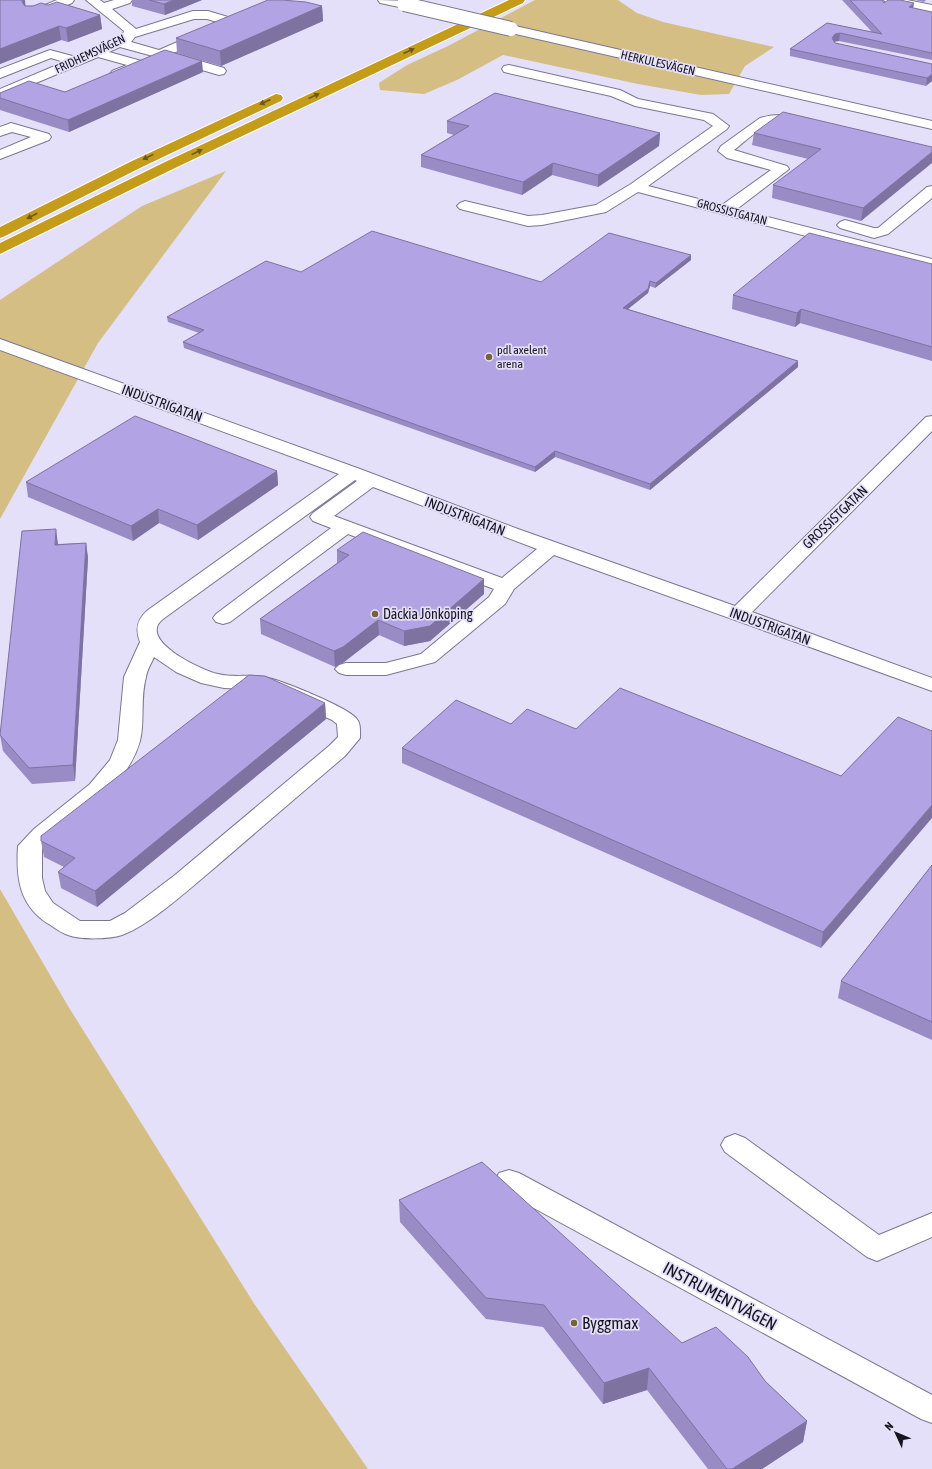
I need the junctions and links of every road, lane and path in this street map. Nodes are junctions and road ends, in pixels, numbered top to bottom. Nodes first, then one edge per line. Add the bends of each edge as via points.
1 (68, 0) edge
2 (92, 0) edge
3 (126, 0) edge
4 (384, 0) edge
5 (519, 0) edge
6 (890, 0) edge
7 (470, 6) dead end
8 (103, 8) junction
9 (932, 9) edge
10 (31, 15) edge
11 (249, 17) edge
12 (234, 23) junction
13 (435, 23) dead end
14 (124, 39) junction
15 (99, 52) junction
16 (160, 54) junction
17 (77, 61) junction
18 (509, 69) dead end
19 (219, 71) edge
20 (0, 74) edge
21 (106, 79) edge
22 (285, 93) dead end
23 (0, 94) edge
24 (931, 111) dead end
25 (918, 122) junction
26 (816, 125) edge
27 (932, 125) edge
28 (0, 132) edge
29 (1, 157) edge
30 (636, 187) junction
31 (932, 190) edge
32 (100, 201) junction
33 (465, 206) dead end
34 (724, 210) junction
35 (828, 221) dead end
36 (0, 232) edge
37 (0, 249) edge
38 (0, 262) edge
39 (932, 264) edge
40 (0, 344) edge
41 (932, 421) edge
42 (362, 477) junction
43 (346, 526) junction
44 (551, 547) junction
45 (505, 586) junction
46 (738, 614) junction
47 (223, 618) dead end
48 (150, 643) junction
49 (346, 669) dead end
50 (932, 685) edge
51 (735, 1145) dead end
52 (509, 1181) dead end
53 (932, 1224) edge
54 (932, 1410) edge

1 - 10 street
2 - 8 street, FRIDHEMSVÄGEN
3 - 8 street
4 - 25 street, HERKULESVÄGEN, bridge
32 -> 5 highway via 178,161
6 - 9 street
7 - 13 highway
8 - 14 street, FRIDHEMSVÄGEN via 131,30
11 - 12 street
12 - 14 street via 208,15 193,15
12 - 16 street
14 - 15 street, FRIDHEMSVÄGEN
14 - 16 street
15 - 17 street, FRIDHEMSVÄGEN
15 - 21 street via 140,65
16 - 19 street
17 - 20 street via 50,54
17 - 23 street, FRIDHEMSVÄGEN
18 - 30 street via 615,93 635,102 708,117 722,126
22 -> 36 highway via 149,157
24 - 25 street
25 - 27 street, HERKULESVÄGEN
26 - 34 street via 771,118 726,149 725,151 732,155 782,169
28 - 29 street via 11,127 44,137
30 - 33 street via 601,209 542,220 528,221
30 - 34 street, GROSSISTGATAN
31 - 35 street via 883,231 874,233
32 - 37 highway
32 - 38 highway
34 - 39 street, GROSSISTGATAN
40 - 42 street, INDUSTRIGATAN
41 - 46 street, GROSSISTGATAN
42 - 43 street via 320,517
42 - 44 street, INDUSTRIGATAN
42 - 48 street via 158,613 149,622 147,634
43 - 45 street
43 - 47 street
44 - 45 street
44 - 46 street, INDUSTRIGATAN
45 - 49 street via 498,600 428,658 386,669
46 - 50 street, INDUSTRIGATAN
48 - 48 street via 184,668 217,680 271,684 340,715 348,722 350,738 195,871 134,918 114,929 75,929 44,909 33,891 30,878 30,846 98,789 121,761 129,740 135,677
51 - 53 street via 877,1249
52 - 54 street, INSTRUMENTVÄGEN

